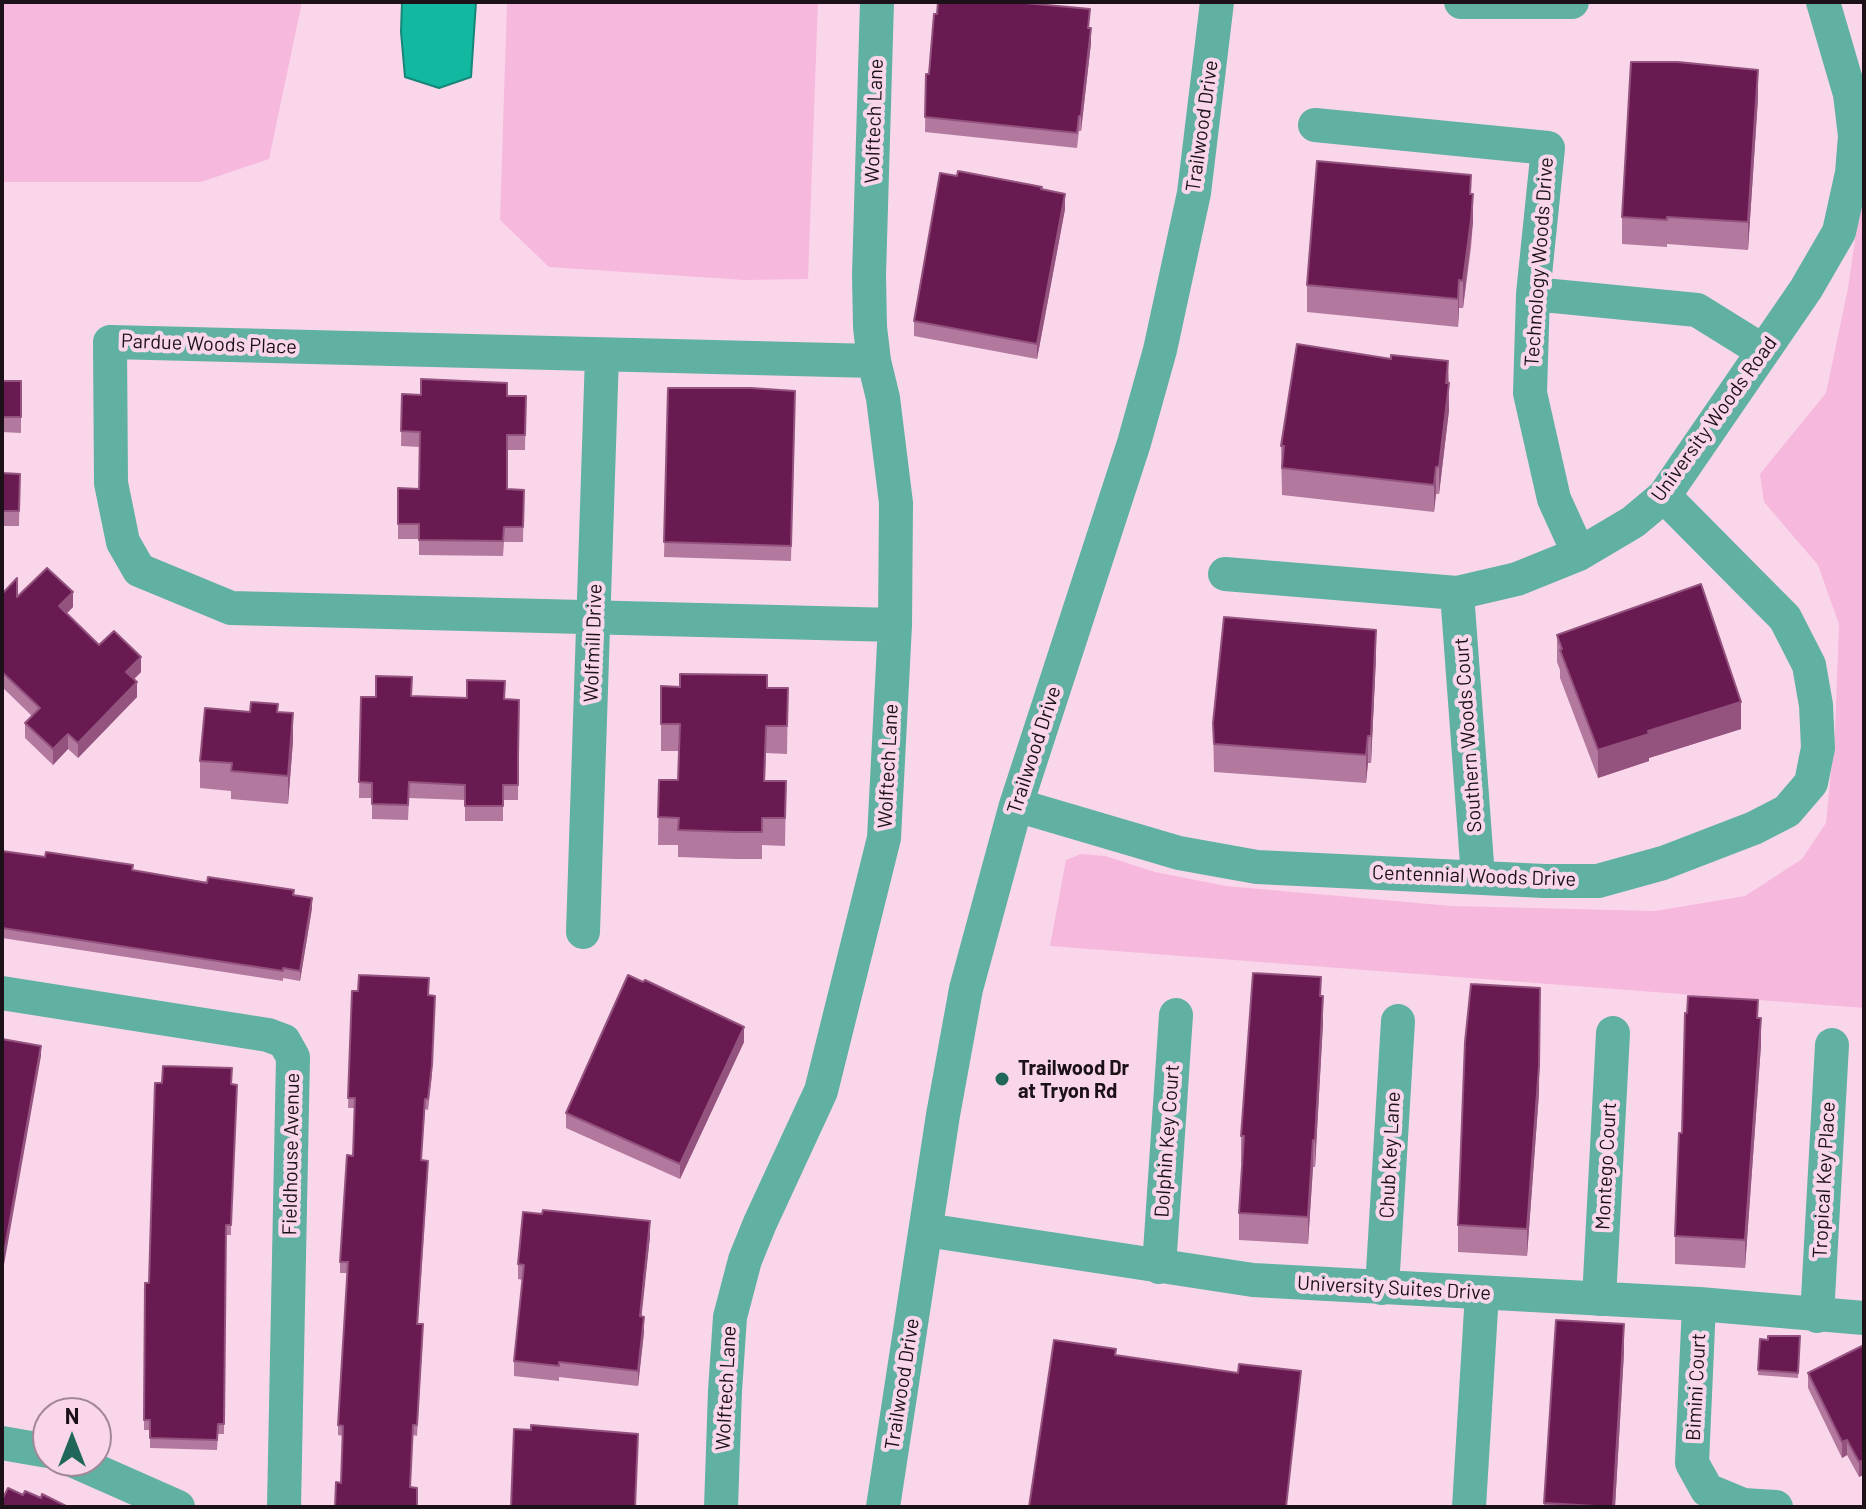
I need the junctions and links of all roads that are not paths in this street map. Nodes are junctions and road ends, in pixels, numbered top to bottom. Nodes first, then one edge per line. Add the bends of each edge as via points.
1 (877, 2) edge
2 (1217, 2) edge
3 (1461, 2) edge
4 (1572, 2) edge
5 (1823, 2) edge
6 (1315, 125) dead end
7 (1533, 294) junction
8 (1763, 351) junction
9 (602, 355) junction
10 (874, 361) junction
11 (1664, 496) junction
12 (1579, 554) junction
13 (1225, 574) dead end
14 (1457, 593) junction
15 (593, 618) junction
16 (895, 625) junction
17 (1016, 805) junction
18 (1478, 877) junction
19 (583, 932) dead end
20 (2, 993) edge
21 (1176, 1015) dead end
22 (1398, 1021) dead end
23 (1613, 1033) dead end
24 (1832, 1045) dead end
25 (926, 1230) junction
26 (1159, 1267) junction
27 (1382, 1288) junction
28 (1482, 1293) junction
29 (1599, 1299) junction
30 (1699, 1304) junction
31 (1817, 1316) junction
32 (1864, 1318) edge
33 (2, 1443) edge
34 (32, 1448) edge
35 (110, 1477) edge
36 (178, 1507) edge
37 (284, 1507) edge
38 (721, 1507) edge
39 (883, 1507) edge
40 (1469, 1507) edge
41 (1776, 1507) edge

1 - 10 street, Wolftech Lane via 869,275
2 - 17 street, Trailwood Drive via 1194,193 1160,350
3 - 4 street
5 - 8 street, University Woods Road via 1850,94 1852,173 1839,232
6 - 7 street, Technology Woods Drive via 1548,148
7 - 8 street via 1697,310
7 - 12 street, Technology Woods Drive via 1530,393 1554,499
8 - 11 street, University Woods Road
9 - 10 street, Pardue Woods Place
9 - 15 street, Wolfmill Drive
9 - 15 street, Pardue Woods Place via 110,342 111,483 123,542 139,570 231,608
10 - 16 street, Wolftech Lane via 896,503
11 - 12 street, University Woods Road via 1633,522
11 - 18 street, Centennial Woods Drive via 1785,618 1803,653 1816,705 1818,748 1811,783 1787,811 1663,863 1598,881
12 - 14 street, University Woods Road via 1517,579
13 - 14 street, University Woods Road
14 - 18 street, Southern Woods Court
15 - 16 street, Pardue Woods Place
15 - 19 street, Wolfmill Drive
16 - 38 street, Wolftech Lane via 884,838 821,1091 745,1260 730,1317
17 - 18 street, Centennial Woods Drive via 1179,853 1257,867
17 - 25 street, Trailwood Drive via 966,989
20 - 37 street, Fieldhouse Avenue via 268,1035 284,1041 293,1057
21 - 26 street, Dolphin Key Court
22 - 27 street, Chub Key Lane
23 - 29 street, Montego Court
24 - 31 street, Tropical Key Place
25 - 26 street, University Suites Drive
25 - 39 street, Trailwood Drive
26 - 27 street, University Suites Drive via 1253,1280
27 - 28 street, University Suites Drive
28 - 29 street, University Suites Drive
28 - 40 street
29 - 30 street, University Suites Drive
30 - 31 street, University Suites Drive
30 - 41 street, Bimini Court via 1692,1463 1707,1490 1743,1505
31 - 32 street, University Suites Drive
33 - 34 street
35 - 36 street

